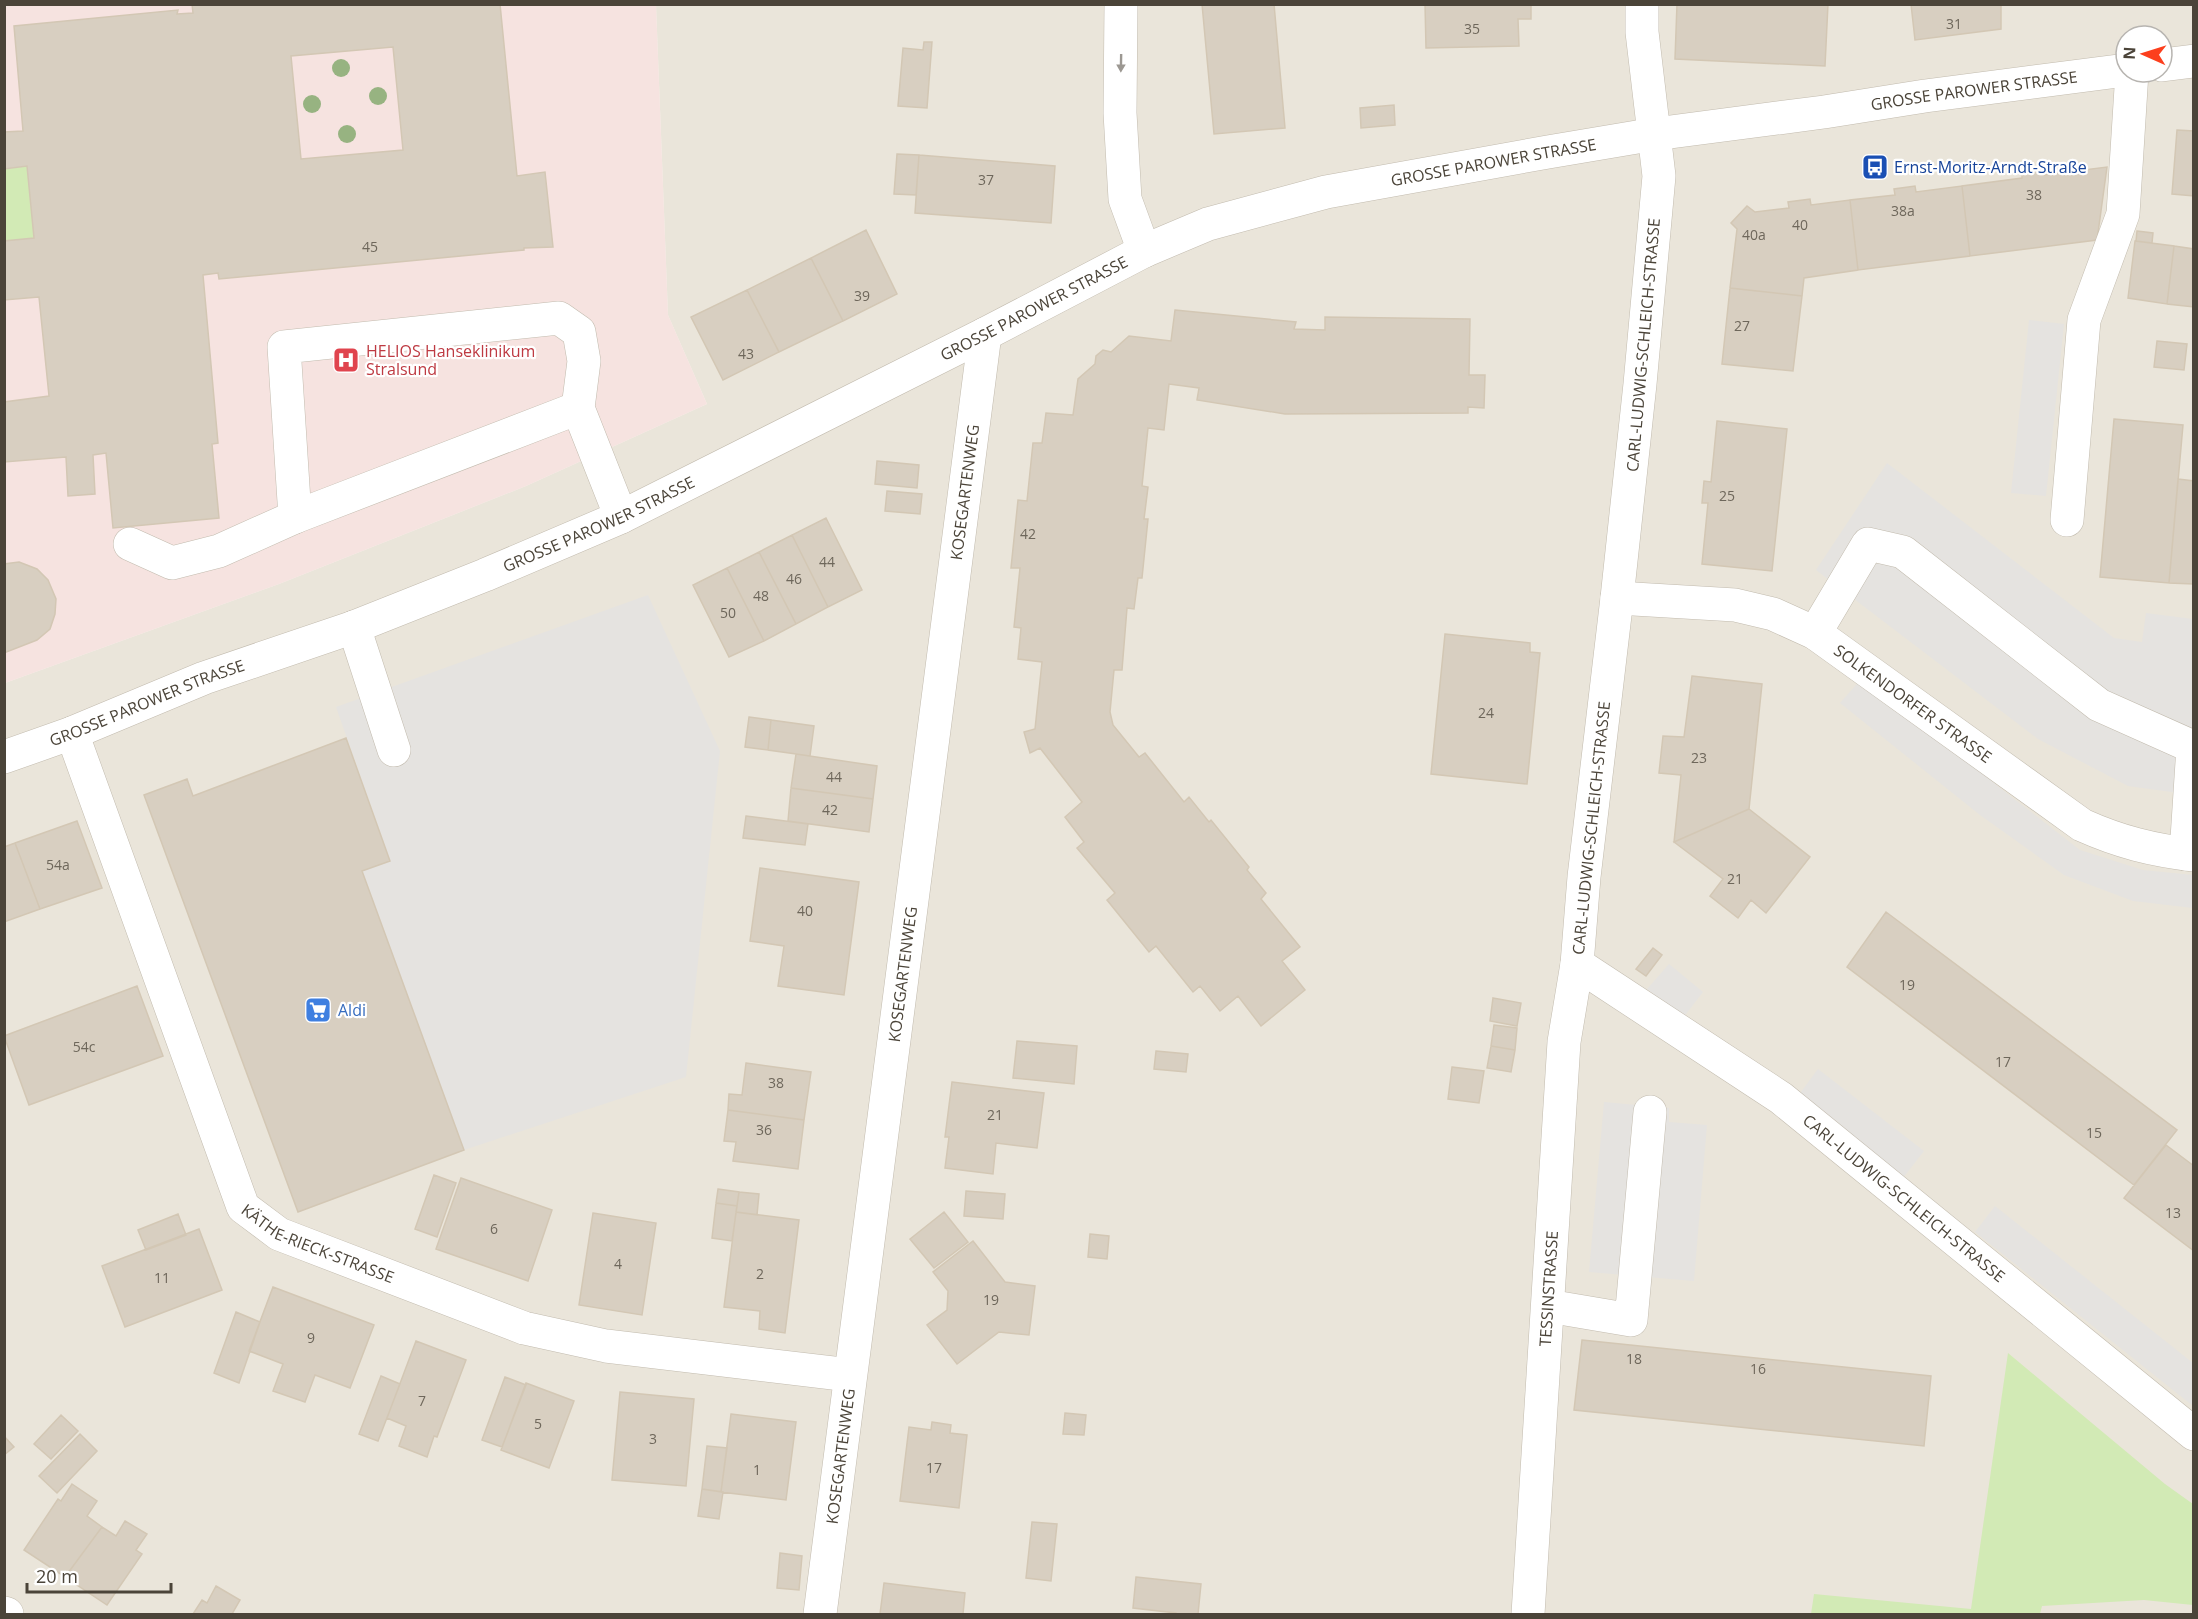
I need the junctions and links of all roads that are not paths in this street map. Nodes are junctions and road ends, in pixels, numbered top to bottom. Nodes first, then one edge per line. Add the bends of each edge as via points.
1 (1121, 4) edge
2 (1642, 4) edge
3 (2193, 61) edge
4 (2174, 63) edge
5 (2114, 72) edge
6 (2131, 84) edge
7 (1655, 135) junction
8 (1144, 250) junction
9 (985, 334) junction
10 (579, 408) junction
11 (295, 517) junction
12 (621, 517) junction
13 (2067, 520) dead end
14 (130, 544) dead end
15 (1617, 598) junction
16 (354, 627) junction
17 (1815, 633) junction
18 (72, 733) junction
19 (394, 750) dead end
20 (4, 757) edge
21 (2190, 854) edge
22 (1577, 964) junction
23 (1650, 1112) dead end
24 (1548, 1306) junction
25 (850, 1375) junction
26 (2193, 1434) edge
27 (820, 1614) edge
28 (1528, 1614) edge

1 -> 8 street via 1120,113 1125,199
2 - 7 street, CARL-LUDWIG-SCHLEICH-STRASSE
3 - 4 street
5 - 7 street, GROSSE PAROWER STRASSE
6 - 13 street via 2123,214 2084,320
7 - 8 street, GROSSE PAROWER STRASSE via 1326,192 1208,224
7 - 15 street, CARL-LUDWIG-SCHLEICH-STRASSE via 1659,176
8 - 9 street, GROSSE PAROWER STRASSE
9 - 12 street, GROSSE PAROWER STRASSE
9 - 25 street, KOSEGARTENWEG
10 - 11 street
10 - 11 street via 584,361 579,332 559,318 285,347
10 - 12 street
11 - 14 street via 219,551 172,563
12 - 16 street, GROSSE PAROWER STRASSE
15 - 17 street, SOLKENDORFER STRASSE via 1735,605 1773,614
15 - 22 street, CARL-LUDWIG-SCHLEICH-STRASSE
16 - 18 street, GROSSE PAROWER STRASSE via 204,678
16 - 19 street
17 - 21 street, SOLKENDORFER STRASSE via 2082,825 2158,851
17 - 21 street via 1868,544 1904,552 2099,705 2193,747
18 - 20 street, GROSSE PAROWER STRASSE
18 - 25 street, KÄTHE-RIECK-STRASSE via 243,1207 279,1234 524,1328 606,1346
22 - 24 street, TESSINSTRASSE via 1564,1042
22 - 26 street, CARL-LUDWIG-SCHLEICH-STRASSE via 1781,1098
23 - 24 street via 1631,1320
24 - 28 street, TESSINSTRASSE
25 - 27 street, KOSEGARTENWEG

